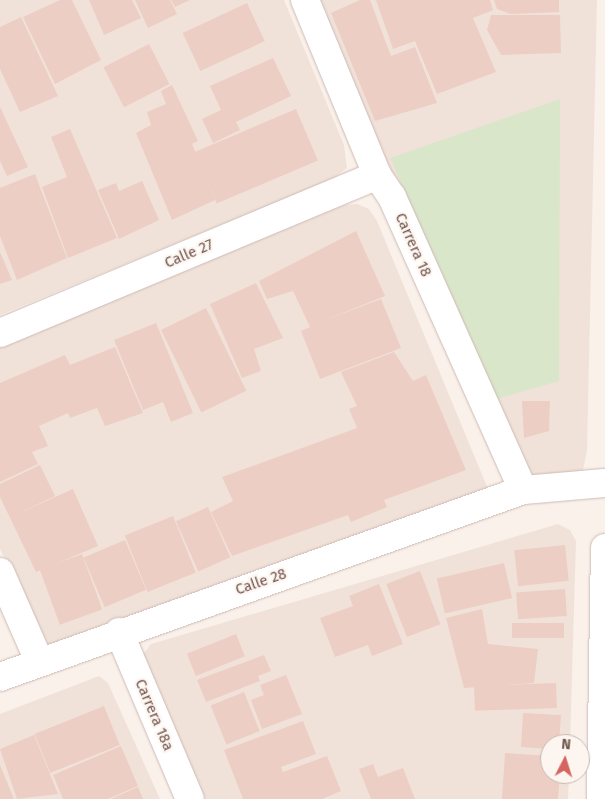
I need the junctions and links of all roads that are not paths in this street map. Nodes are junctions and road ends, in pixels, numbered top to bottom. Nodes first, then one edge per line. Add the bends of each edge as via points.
1 (306, 0) edge
2 (377, 175) junction
3 (0, 333) edge
4 (605, 483) edge
5 (523, 490) junction
6 (605, 548) edge
7 (0, 572) edge
8 (119, 632) junction
9 (39, 661) junction
10 (0, 677) edge
11 (190, 799) edge
12 (601, 799) edge

1 - 2 street, Carrera 18
2 - 3 street, Calle 27
2 - 5 street, Carrera 18 via 392,197
4 - 5 street, Calle 28
5 - 8 street, Calle 28
6 - 12 street
7 - 9 street
8 - 9 street, Calle 28
8 - 11 street, Carrera 18a
9 - 10 street, Calle 28

